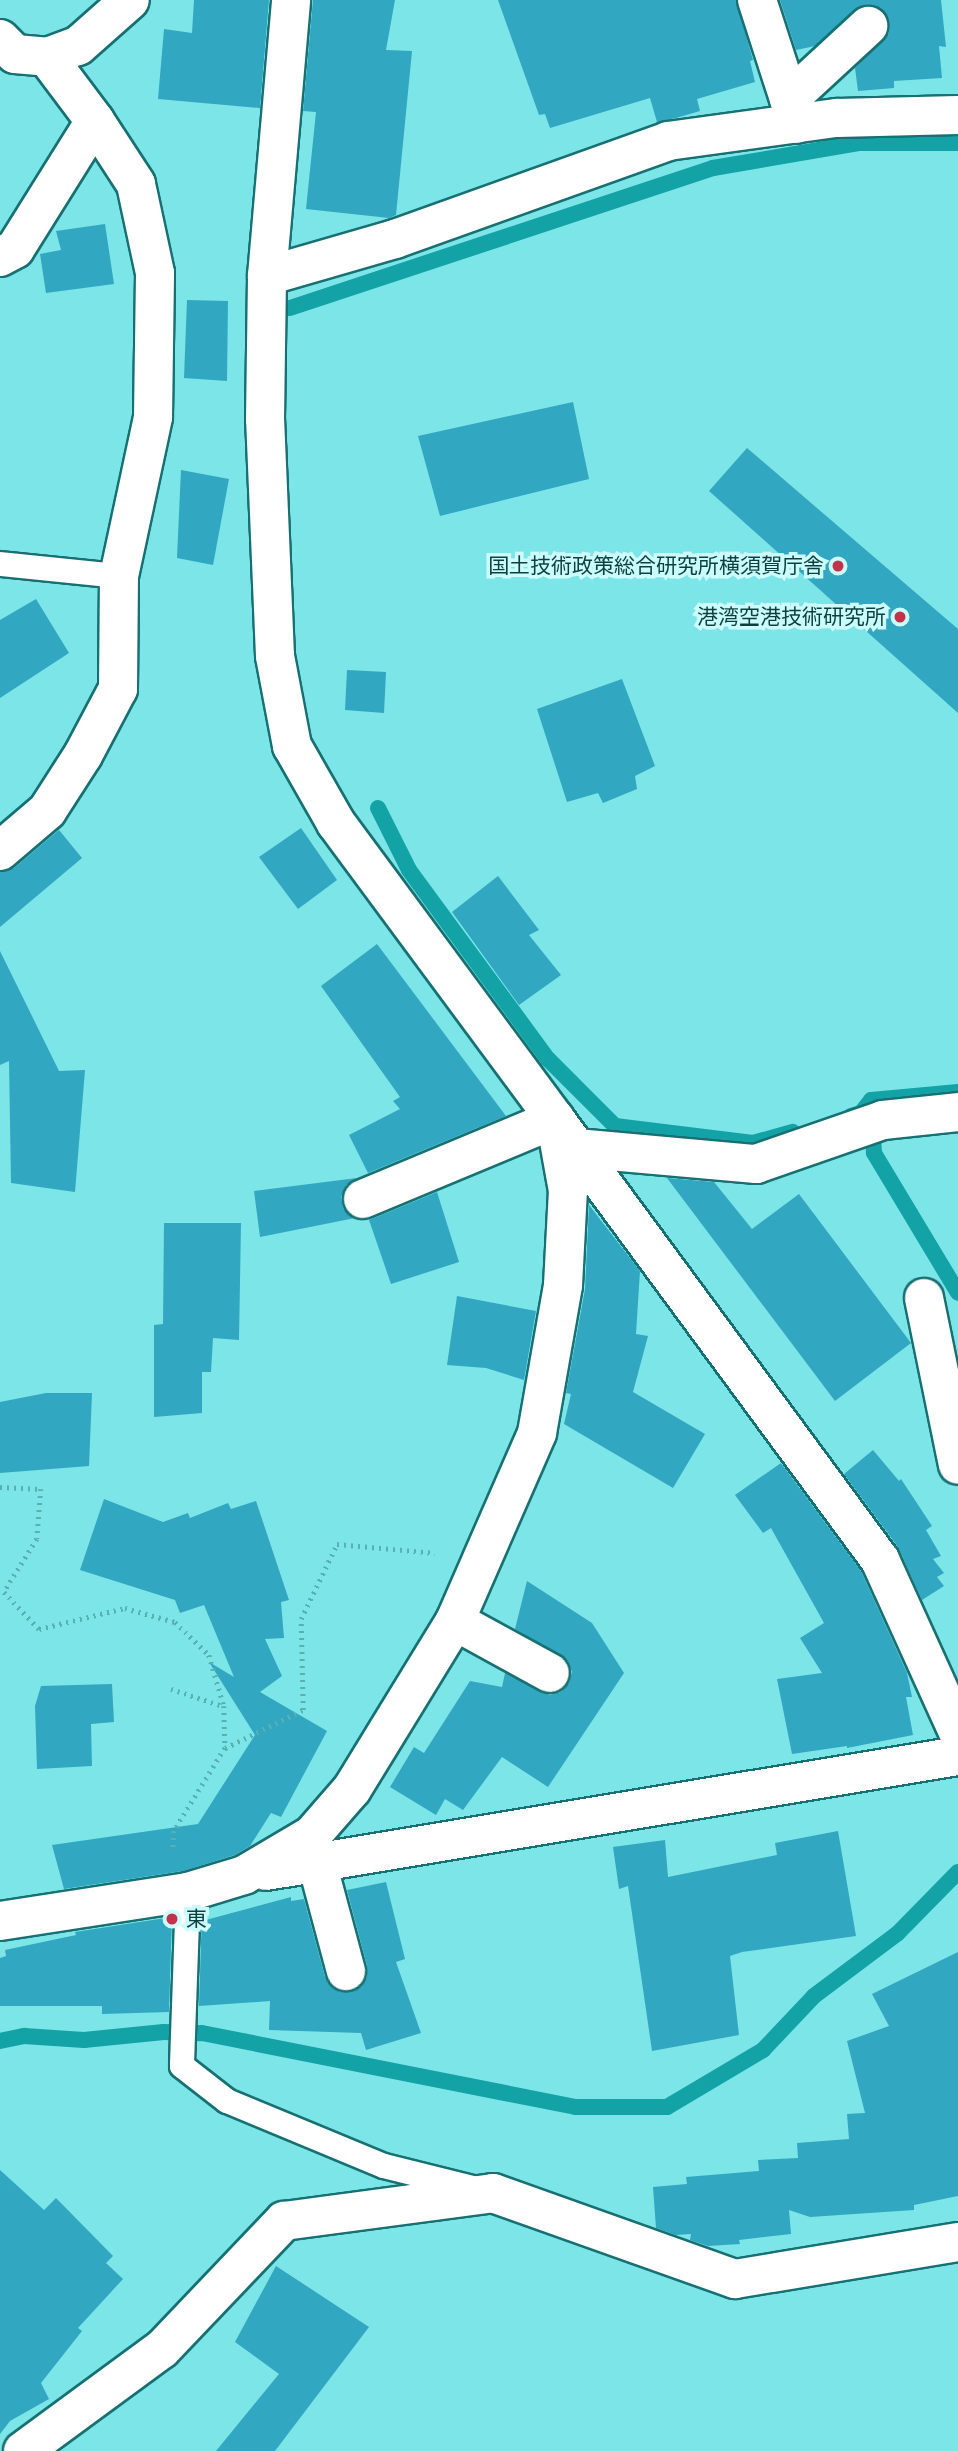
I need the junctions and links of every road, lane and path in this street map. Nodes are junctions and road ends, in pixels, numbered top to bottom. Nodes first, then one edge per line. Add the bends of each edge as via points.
1 (130, 0) edge
2 (291, 0) edge
3 (757, 0) edge
4 (868, 26) dead end
5 (0, 39) edge
6 (47, 57) junction
7 (793, 111) junction
8 (958, 115) edge
9 (95, 121) junction
10 (0, 257) edge
11 (267, 276) junction
12 (0, 564) edge
13 (119, 576) junction
14 (0, 851) edge
15 (958, 1112) edge
16 (566, 1134) junction
17 (363, 1199) dead end
18 (924, 1298) dead end
19 (958, 1465) edge
20 (0, 1487) edge
21 (488, 1550) junction
22 (455, 1621) junction
23 (550, 1673) dead end
24 (171, 1689) dead end
25 (224, 1706) junction
26 (955, 1711) edge
27 (225, 1748) junction
28 (958, 1756) edge
29 (317, 1863) junction
30 (244, 1875) junction
31 (179, 1893) junction
32 (0, 1921) edge
33 (346, 1971) dead end
34 (493, 2193) junction
35 (958, 2242) edge
36 (23, 2451) edge

1 - 6 street via 78,46
2 - 11 street
3 - 7 street
4 - 7 street
5 - 6 street via 15,54
6 - 9 street
7 - 8 street via 836,118
7 - 11 street via 668,141 395,239
9 - 10 street via 15,249
9 - 13 street via 136,184 155,273 153,417
11 - 16 street via 265,420 275,656 292,746 336,823
12 - 13 lane
13 - 14 street via 118,689 47,811
15 - 16 street via 868,1126 756,1164
16 - 17 street
16 - 21 street via 563,1285 537,1433
16 - 26 street via 880,1560
18 - 19 street
20 - 25 path via 41,1489 37,1539 4,1592 39,1629 125,1608 175,1622 209,1655
21 - 22 street
21 - 27 path via 424,1554 337,1544 301,1619 303,1710
22 - 23 street
22 - 30 street via 352,1789 312,1835
24 - 25 path
25 - 27 path
27 - 31 path via 174,1831
28 - 29 street
29 - 30 street
29 - 33 street
30 - 31 street
31 - 32 street
31 - 34 lane via 186,2015 182,2066 227,2101 384,2166
34 - 35 street via 735,2279
34 - 36 street via 284,2221 162,2349

